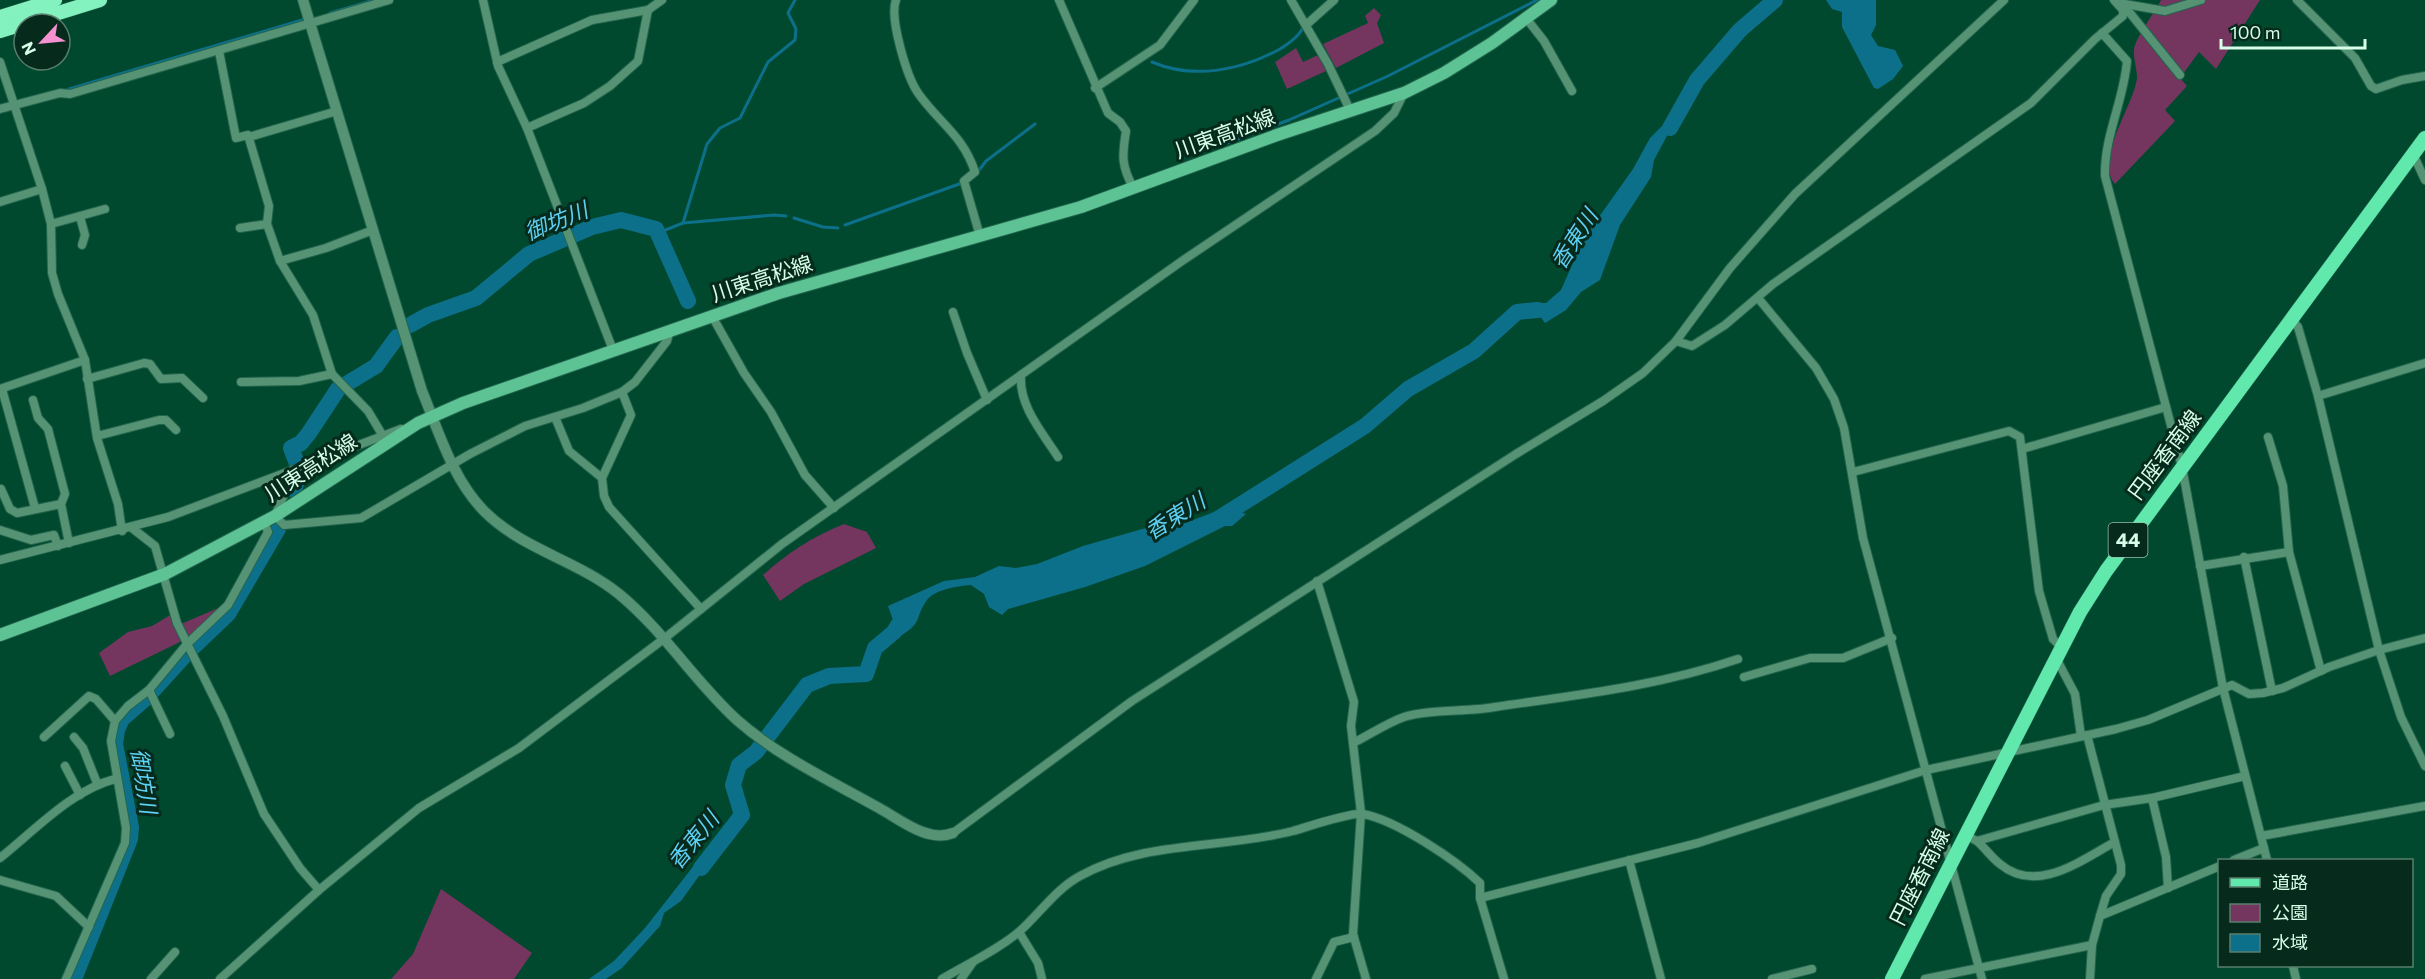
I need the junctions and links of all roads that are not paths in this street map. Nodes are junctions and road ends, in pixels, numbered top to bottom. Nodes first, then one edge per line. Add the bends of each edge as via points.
1 (55, 0) edge
2 (99, 0) edge
3 (303, 0) edge
4 (389, 0) edge
5 (483, 0) edge
6 (662, 0) edge
7 (896, 0) edge
8 (1059, 0) edge
9 (1194, 0) edge
10 (1291, 0) edge
11 (1334, 0) edge
12 (1551, 0) edge
13 (2004, 0) edge
14 (2201, 0) edge
15 (2297, 0) edge
16 (2119, 4) edge
17 (648, 10) junction
18 (0, 17) edge
19 (1526, 18) junction
20 (310, 23) junction
21 (1306, 25) junction
22 (0, 31) edge
23 (2102, 33) junction
24 (219, 51) junction
25 (0, 62) edge
26 (497, 62) junction
27 (2180, 75) dead end
28 (2425, 76) edge
29 (1095, 87) junction
30 (1572, 91) dead end
31 (1404, 93) junction
32 (12, 105) junction
33 (0, 109) edge
34 (1350, 110) junction
35 (337, 111) junction
36 (527, 128) junction
37 (249, 137) junction
38 (2425, 138) edge
39 (2413, 154) junction
40 (2425, 180) edge
41 (42, 189) junction
42 (1134, 189) junction
43 (0, 202) edge
44 (105, 209) dead end
45 (80, 217) junction
46 (51, 224) junction
47 (267, 224) junction
48 (240, 228) dead end
49 (373, 230) junction
50 (980, 236) junction
51 (82, 245) dead end
52 (280, 261) junction
53 (1758, 298) junction
54 (953, 312) dead end
55 (712, 316) junction
56 (2291, 319) junction
57 (670, 330) junction
58 (1676, 341) junction
59 (613, 350) junction
60 (85, 360) junction
61 (2425, 363) edge
62 (332, 374) junction
63 (1021, 376) junction
64 (87, 379) junction
65 (241, 382) dead end
66 (1, 389) edge
67 (622, 392) junction
68 (2319, 396) junction
69 (203, 398) dead end
70 (33, 400) dead end
71 (987, 400) junction
72 (2166, 407) junction
73 (432, 416) junction
74 (555, 417) junction
75 (418, 423) junction
76 (177, 430) dead end
77 (96, 436) junction
78 (383, 436) junction
79 (2268, 437) dead end
80 (2022, 449) junction
81 (1058, 457) dead end
82 (453, 465) junction
83 (2182, 467) junction
84 (294, 471) junction
85 (1853, 472) junction
86 (602, 478) junction
87 (1, 489) edge
88 (61, 504) junction
89 (35, 508) junction
90 (834, 508) junction
91 (269, 519) junction
92 (132, 528) junction
93 (0, 530) edge
94 (122, 531) junction
95 (69, 543) junction
96 (58, 546) junction
97 (2289, 552) junction
98 (2244, 557) junction
99 (0, 560) edge
100 (2200, 566) junction
101 (165, 574) junction
102 (1317, 581) junction
103 (701, 609) junction
104 (0, 635) edge
105 (665, 638) junction
106 (1892, 638) junction
107 (2425, 638) edge
108 (190, 648) junction
109 (2379, 650) junction
110 (2059, 653) junction
111 (1738, 659) dead end
112 (2321, 671) junction
113 (1744, 677) dead end
114 (2223, 688) junction
115 (2272, 691) junction
116 (150, 693) junction
117 (115, 721) junction
118 (170, 734) dead end
119 (2084, 736) junction
120 (44, 737) dead end
121 (74, 737) dead end
122 (1355, 742) junction
123 (2010, 750) junction
124 (64, 766) dead end
125 (2425, 766) edge
126 (1926, 770) junction
127 (2245, 776) junction
128 (115, 778) junction
129 (98, 783) junction
130 (80, 795) junction
131 (2152, 798) junction
132 (2104, 805) junction
133 (2425, 806) edge
134 (1361, 813) junction
135 (953, 833) joint
136 (2261, 836) junction
137 (1971, 838) junction
138 (2115, 842) junction
139 (2264, 848) junction
140 (0, 858) edge
141 (2239, 859) edge
142 (2267, 859) edge
143 (1629, 860) junction
144 (1950, 864) junction
145 (2218, 867) edge
146 (0, 880) edge
147 (2168, 888) junction
148 (319, 890) junction
149 (1480, 898) junction
150 (2100, 916) junction
151 (89, 927) junction
152 (1019, 933) junction
153 (1354, 937) junction
154 (2092, 945) junction
155 (175, 952) dead end
156 (975, 959) junction
157 (1978, 968) junction
158 (1812, 969) dead end
159 (66, 979) edge
160 (152, 979) edge
161 (220, 979) edge
162 (942, 979) edge
163 (961, 979) edge
164 (1042, 979) edge
165 (1316, 979) edge
166 (1366, 979) edge
167 (1504, 979) edge
168 (1661, 979) edge
169 (1772, 979) edge
170 (1892, 979) edge
171 (1925, 979) edge
172 (1982, 979) edge
173 (2090, 979) edge

1 - 18 highway
2 - 22 highway
3 - 20 street
4 - 20 street
5 - 26 street
6 - 17 street
7 - 50 street via 893,8 902,52 917,92 969,152 975,172 964,181
8 - 29 street
9 - 29 street via 1160,45
10 - 21 street
11 - 21 street
12 - 19 main road, 川東高松線
13 - 58 street via 1795,194 1730,268
14 - 16 street via 2164,11
15 - 28 street via 2355,58 2376,89
16 - 23 street via 2123,16
16 - 27 street
17 - 26 street via 592,20
17 - 36 street via 638,61 584,103
19 - 30 street
19 - 31 main road, 川東高松線 via 1444,73
20 - 24 street
20 - 35 street
21 - 34 street
23 - 53 street via 2031,103
23 - 72 street via 2127,61 2109,133 2105,176
24 - 32 street via 70,94
24 - 37 street via 236,138
25 - 32 street
26 - 36 street
29 - 42 street via 1108,113 1126,131 1124,172
31 - 34 main road, 川東高松線
31 - 63 street via 1394,113 1375,131
32 - 33 street
32 - 41 street
34 - 42 main road, 川東高松線
35 - 37 street
35 - 49 street
36 - 59 street
37 - 47 street via 268,206
38 - 39 main road, 円座香南線 / 44
39 - 40 street
39 - 56 main road, 円座香南線 / 44
41 - 43 street
41 - 46 street
42 - 50 main road, 川東高松線
44 - 45 street
45 - 46 street
45 - 51 street via 85,235
46 - 60 street via 52,273
47 - 48 street
47 - 52 street
49 - 52 street
49 - 73 street
50 - 55 main road, 川東高松線 via 778,293
52 - 62 street via 313,315
53 - 58 street via 1692,346
53 - 85 street via 1816,368 1834,399 1845,428
54 - 71 street
55 - 57 main road, 川東高松線
55 - 90 street via 805,475
56 - 68 street via 2298,327
56 - 83 main road, 円座香南線 / 44
57 - 59 main road, 川東高松線
57 - 67 street via 661,349
58 - 102 street via 1655,364 1603,401
59 - 73 main road, 川東高松線
60 - 64 street
60 - 66 street
61 - 68 street
62 - 65 street via 299,381
62 - 78 street via 368,411
63 - 71 street
63 - 81 street via 1020,391 1026,405
64 - 69 street via 144,363 150,364 161,379 182,378
64 - 77 street
66 - 89 street
67 - 74 street
67 - 86 street via 631,415
68 - 109 street
70 - 88 street via 51,440 65,494
71 - 90 street
72 - 80 street
72 - 83 street
73 - 75 main road, 川東高松線
73 - 82 street
74 - 82 street via 525,426
74 - 86 street via 569,451
75 - 78 street
75 - 91 main road, 川東高松線
76 - 77 street via 166,420 159,420
77 - 94 street
78 - 84 street
79 - 97 street via 2283,486
80 - 85 street via 2020,437 2009,431
80 - 110 street via 2039,591
82 - 91 street via 361,518 284,525
82 - 105 street via 467,490 500,525 538,550 590,574
83 - 100 street
83 - 110 main road, 円座香南線 / 44 via 2106,571
84 - 91 street
84 - 92 street
85 - 106 street via 1863,538
86 - 103 street via 609,507
87 - 89 street via 10,509 17,513
88 - 89 street
88 - 95 street
90 - 103 street
91 - 101 main road, 川東高松線
91 - 108 street via 268,532 228,605
92 - 94 street
92 - 101 street via 155,546
93 - 96 street via 31,540 54,535
94 - 95 street
95 - 96 street
96 - 99 street
97 - 98 street
97 - 112 street
98 - 100 street
98 - 115 street
100 - 114 street
101 - 104 main road, 川東高松線
101 - 108 street via 177,623
102 - 122 street via 1354,702 1351,726
102 - 135 street via 1104,720
103 - 105 street
105 - 135 street via 735,718 801,766 933,836
105 - 148 street via 519,748 419,808
106 - 113 street via 1843,658 1810,658
106 - 126 street
107 - 109 street
108 - 116 street
108 - 148 street via 264,814
109 - 112 street
109 - 125 street via 2401,717
110 - 119 street via 2075,694
110 - 123 main road, 円座香南線 / 44
111 - 122 street via 1696,673 1635,685 1468,712 1414,714
112 - 115 street
114 - 115 street via 2232,686 2249,694
114 - 119 street via 2148,720
114 - 127 street
116 - 117 street via 128,706
116 - 118 street
117 - 120 street via 89,696
117 - 128 street via 111,741
119 - 123 street
119 - 132 street
121 - 129 street
122 - 134 street
123 - 126 street
123 - 137 main road, 円座香南線 / 44
124 - 130 street
126 - 143 street via 1698,843
126 - 144 street
127 - 131 street
127 - 136 street
128 - 129 street
128 - 151 street via 126,828 125,843
129 - 130 street
130 - 140 street
131 - 132 street
131 - 147 street via 2166,857
132 - 137 street
132 - 138 street
133 - 136 street
134 - 149 street via 1442,851 1479,883
134 - 152 street via 1259,840 1122,858 1079,876
134 - 153 street
136 - 139 street
137 - 138 street via 2000,865 2033,878 2053,874
137 - 144 main road, 円座香南線 / 44
138 - 150 street via 2121,874 2106,896
139 - 141 street
139 - 142 street
143 - 149 street
143 - 168 street
144 - 157 street
144 - 170 main road, 円座香南線 / 44
145 - 147 street
146 - 151 street via 56,896
147 - 150 street
148 - 161 street
149 - 167 street
150 - 154 street
151 - 159 street
152 - 156 street
152 - 164 street via 1038,963
153 - 165 street via 1334,942
153 - 166 street
154 - 157 street
154 - 173 street
155 - 160 street
156 - 162 street
156 - 163 street
157 - 171 street
157 - 172 street
158 - 169 street

